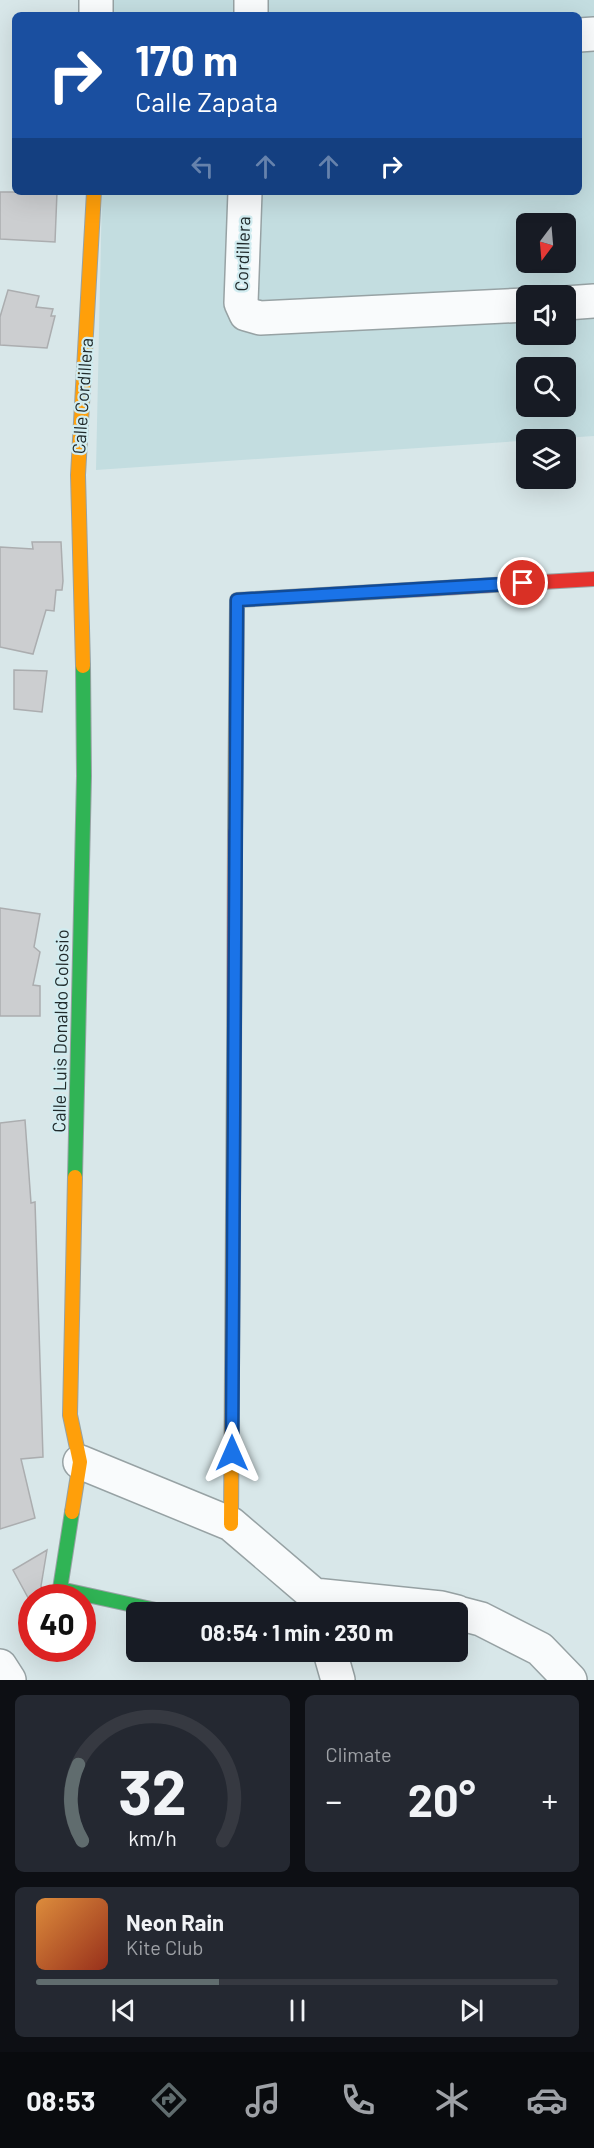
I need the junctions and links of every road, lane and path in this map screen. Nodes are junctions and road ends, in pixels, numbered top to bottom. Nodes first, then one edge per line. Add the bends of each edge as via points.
1 (94, 195) edge
2 (245, 195) edge
3 (594, 301) edge
4 (576, 302) edge
5 (516, 305) edge
6 (594, 579) edge
7 (82, 600) joint
8 (80, 1462) junction
9 (231, 1524) junction
10 (314, 1602) edge
11 (126, 1603) edge
12 (468, 1616) edge
13 (0, 1666) edge
14 (9, 1680) edge
15 (570, 1680) edge

1 - 7 street, Calle Cordillera via 78,475
2 - 5 street, Cordillera via 241,303 246,314 260,318
3 - 4 street
6 - 9 street via 237,600
7 - 8 street, Calle Luis Donaldo Colosio via 84,776 70,1415
8 - 9 street
8 - 11 street via 60,1589
9 - 10 street
12 - 15 street via 540,1649
13 - 14 street

